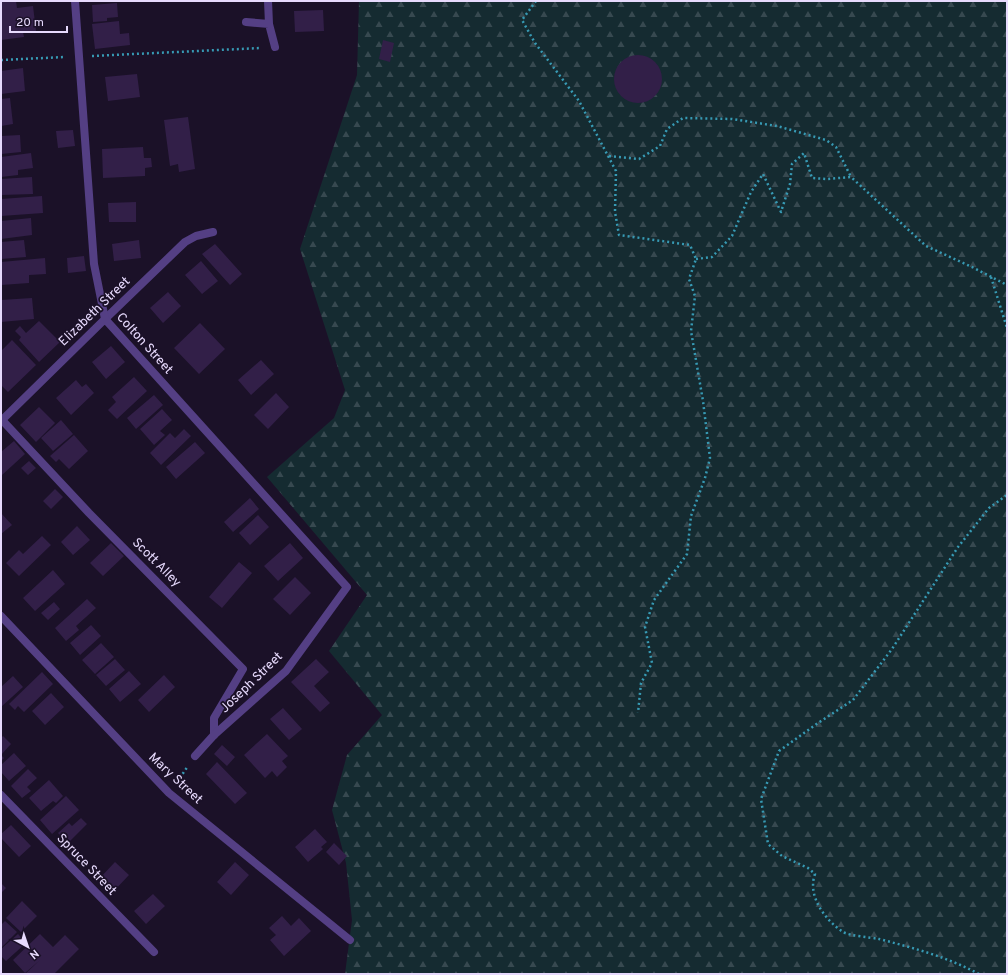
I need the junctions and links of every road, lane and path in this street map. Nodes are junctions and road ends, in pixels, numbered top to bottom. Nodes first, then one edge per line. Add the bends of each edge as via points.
1 (75, 1) edge
2 (268, 1) edge
3 (536, 1) edge
4 (246, 22) dead end
5 (269, 24) junction
6 (276, 47) joint
7 (80, 57) junction
8 (1, 60) edge
9 (608, 156) junction
10 (851, 177) junction
11 (213, 232) dead end
12 (696, 259) junction
13 (990, 276) junction
14 (1007, 285) edge
15 (105, 319) junction
16 (1007, 328) edge
17 (1, 420) edge
18 (1007, 495) edge
19 (347, 587) joint
20 (1, 616) edge
21 (638, 713) dead end
22 (214, 735) junction
23 (195, 756) joint
24 (169, 793) junction
25 (1, 796) edge
26 (350, 940) dead end
27 (154, 952) dead end
28 (979, 974) edge

1 - 7 street, Colton Street
2 - 5 street
3 - 9 path via 522,20 535,43 579,101
4 - 5 street
5 - 6 street
6 - 7 path
7 - 8 path
7 - 15 street, Colton Street via 94,264
9 - 10 path via 639,159 660,146 667,129 683,118 732,119 777,126 826,140 836,147
9 - 12 path via 616,171 615,212 619,235 690,246
10 - 12 path via 812,178 804,153 792,164 790,184 781,212 763,174 751,192 732,236 712,257
10 - 13 path via 926,246
11 - 15 street, Elizabeth Street via 185,242
12 - 21 path via 689,279 696,296 690,331 710,458 691,516 687,554 654,600 645,628 652,663 642,683
13 - 14 path
13 - 16 path
15 - 17 street, Elizabeth Street
15 - 19 street, Colton Street
17 - 22 street, Scott Alley via 244,669 214,718
18 - 28 path via 989,508 958,547 892,649 854,700 779,751 761,799 768,844 782,856 815,874 812,883 819,910 844,932 919,949 956,962
19 - 22 street, Joseph Street via 286,671
20 - 24 street, Mary Street
22 - 23 street, Joseph Street
23 - 24 path
24 - 26 street, Mary Street
25 - 27 street, Spruce Street

